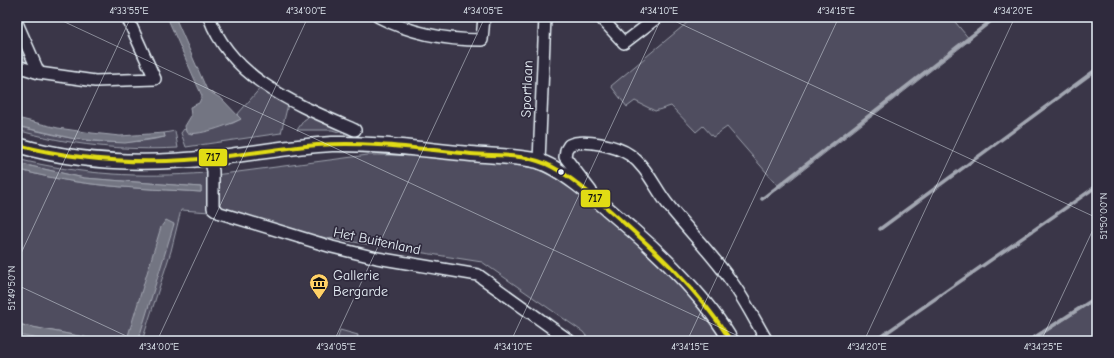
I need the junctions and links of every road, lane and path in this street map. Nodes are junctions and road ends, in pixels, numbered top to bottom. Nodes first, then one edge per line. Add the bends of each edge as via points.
1 (127, 17) edge
2 (209, 17) edge
3 (379, 17) edge
4 (484, 17) edge
5 (545, 17) edge
6 (600, 17) edge
7 (658, 17) edge
8 (17, 24) edge
9 (17, 66) edge
10 (39, 73) junction
11 (355, 130) dead end
12 (17, 145) edge
13 (210, 158) junction
14 (539, 161) junction
15 (599, 202) junction
16 (570, 341) edge
17 (731, 341) edge
18 (767, 341) edge

1 - 10 street via 155,78 95,81
2 - 11 street via 229,53 252,76 292,102
3 - 4 street via 413,32 457,40 482,40
5 - 14 street, Sportlaan
6 - 7 street via 624,43
8 - 10 street
9 - 10 street
12 - 13 main road via 73,157 117,162 153,163
13 - 14 main road via 309,146 365,145
13 - 16 street, Het Buitenland via 213,171 213,208 220,213 332,247 478,276
14 - 15 main road via 560,172
15 - 17 main road via 669,264 720,322
15 - 18 street via 565,157 569,145 584,142 613,147 629,154 642,165 668,206 730,280

